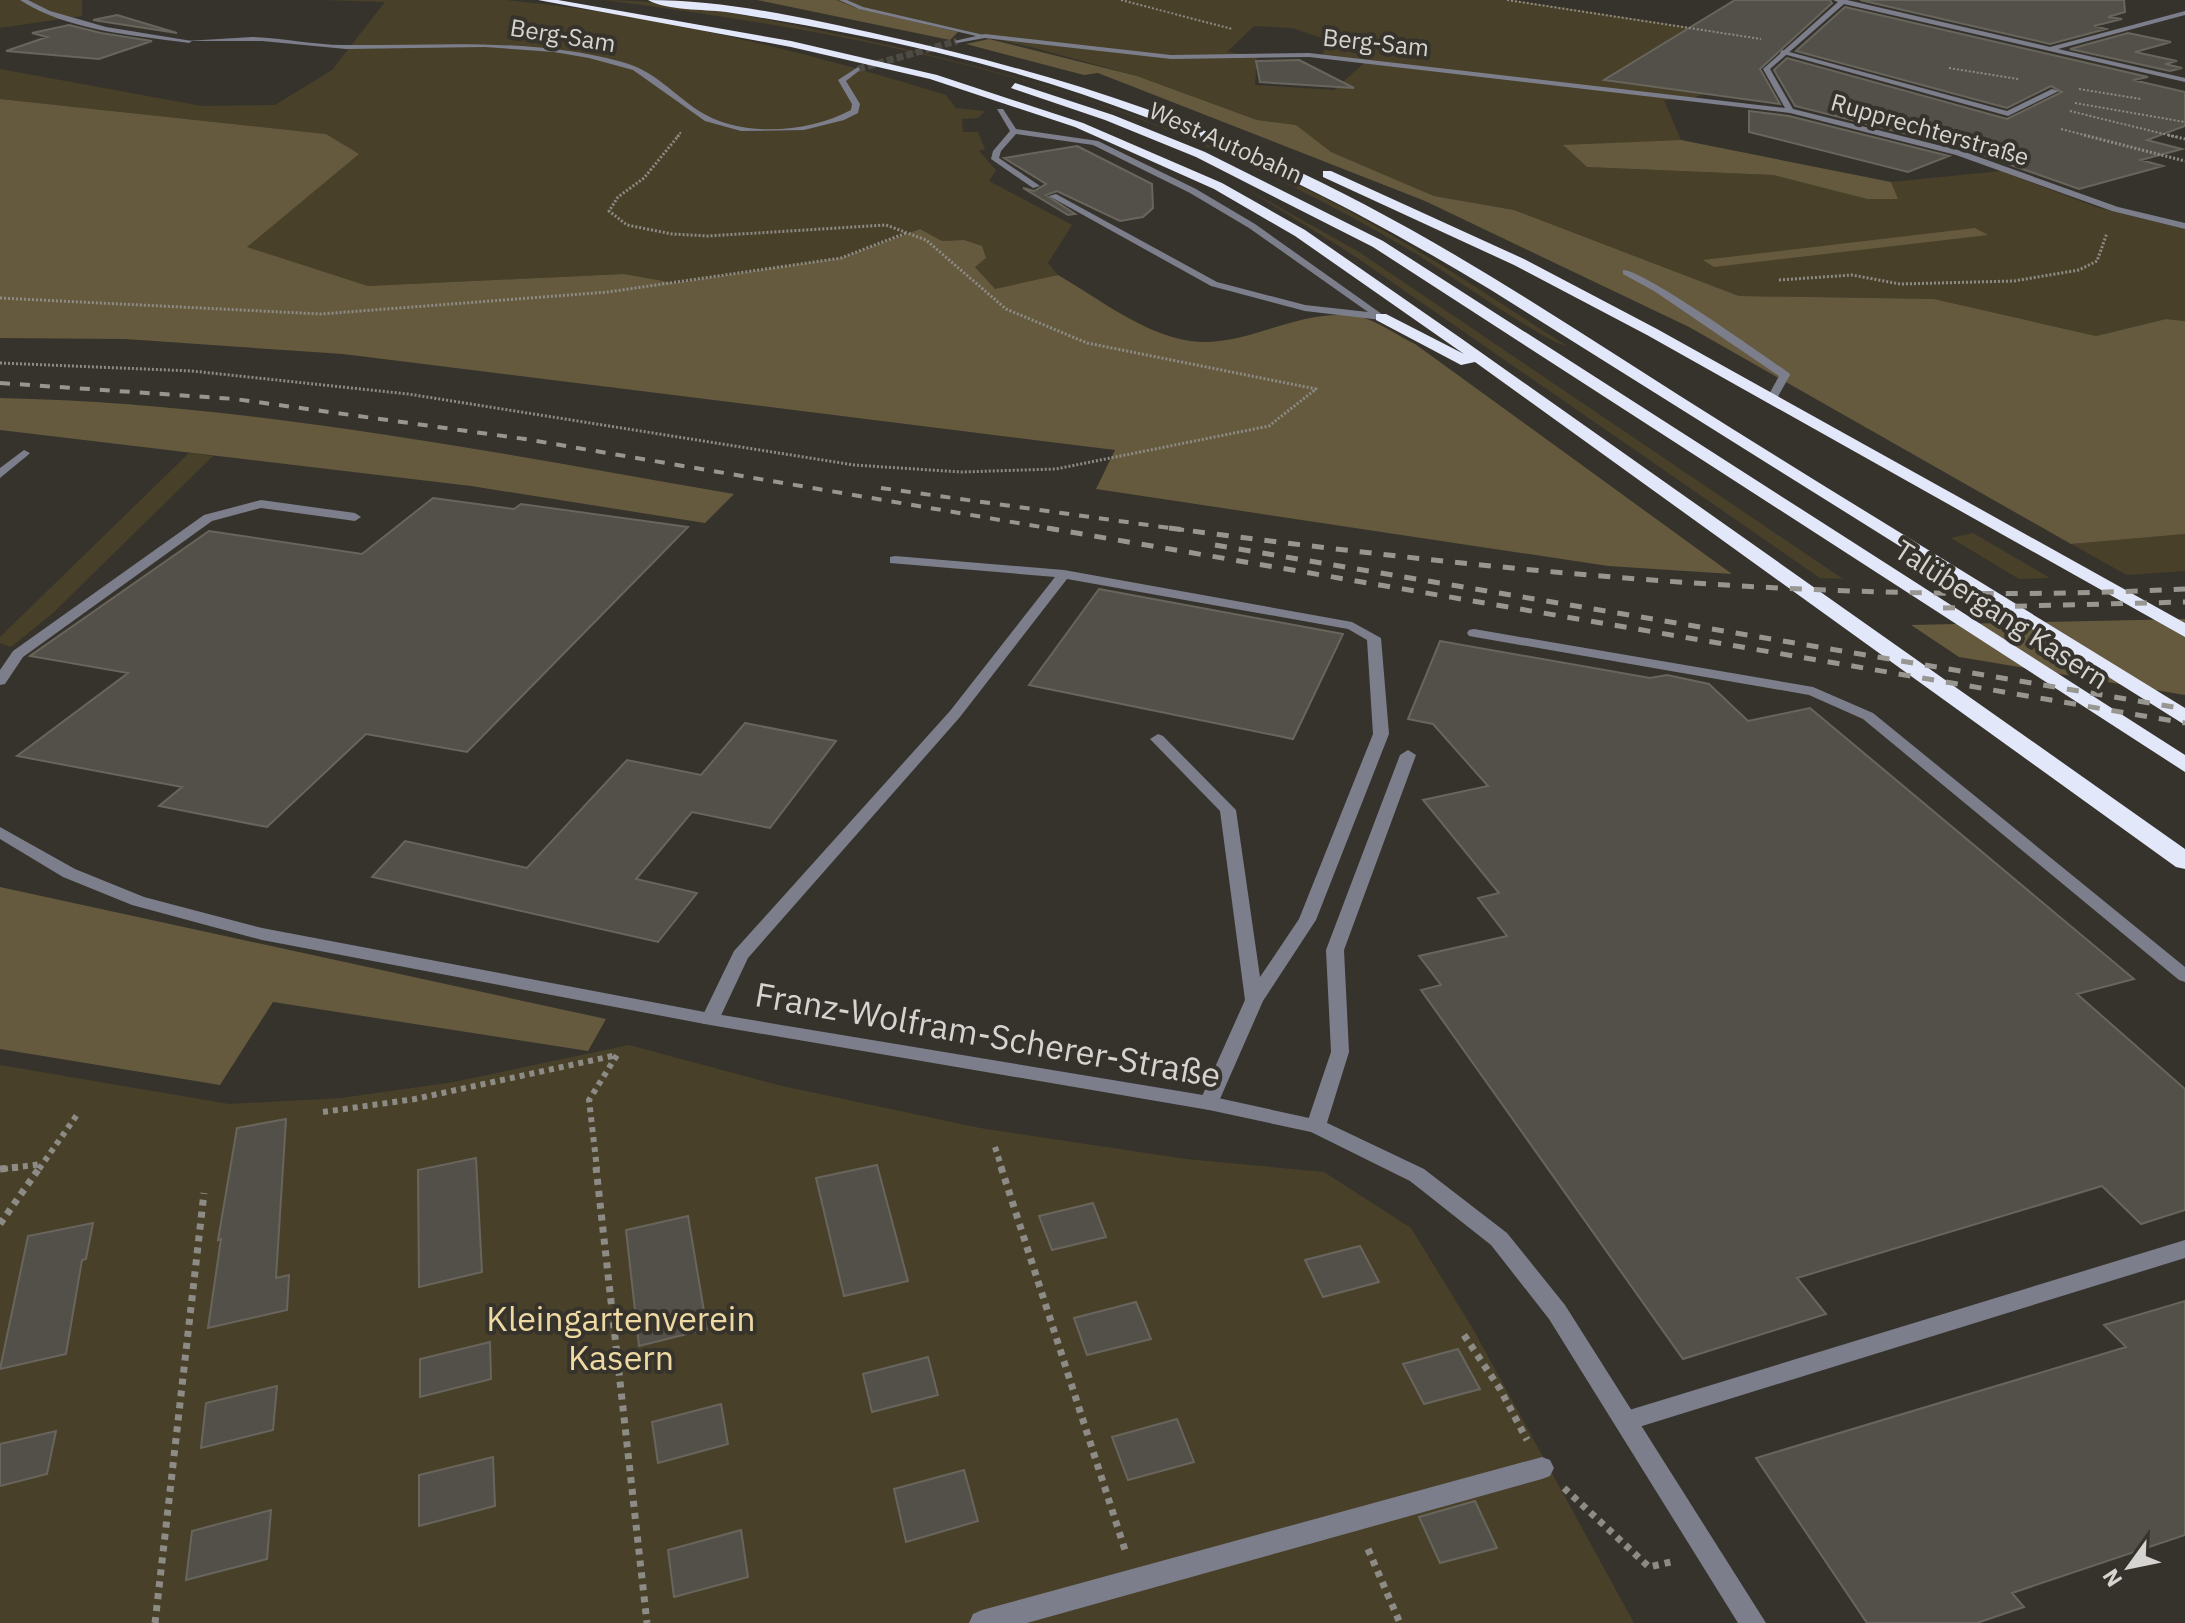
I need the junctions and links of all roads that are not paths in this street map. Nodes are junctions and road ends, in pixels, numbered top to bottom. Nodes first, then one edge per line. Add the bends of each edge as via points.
1 (23, 0) edge
2 (543, 0) edge
3 (569, 0) edge
4 (653, 0) edge
5 (842, 0) edge
6 (1840, 1) edge
7 (2185, 13) edge
8 (985, 36) junction
9 (957, 41) tunnel mouth
10 (2051, 48) junction
11 (1782, 52) junction
12 (894, 68) junction
13 (858, 69) dead end
14 (2182, 79) edge
15 (2055, 91) dead end
16 (1000, 111) joint
17 (1790, 111) junction
18 (1014, 131) junction
19 (1211, 137) junction
20 (1036, 186) dead end
21 (1053, 196) dead end
22 (2185, 226) edge
23 (1626, 272) dead end
24 (1381, 317) junction
25 (1511, 383) junction
26 (1771, 400) junction
27 (24, 453) dead end
28 (0, 474) edge
29 (1789, 509) joint
30 (1860, 516) joint
31 (355, 517) dead end
32 (895, 560) dead end
33 (1064, 574) junction
34 (2185, 631) edge
35 (1474, 633) dead end
36 (0, 681) edge
37 (2185, 718) edge
38 (1158, 739) dead end
39 (1408, 755) dead end
40 (2185, 765) edge
41 (0, 832) edge
42 (2185, 861) edge
43 (2185, 976) edge
44 (1254, 1000) junction
45 (710, 1019) junction
46 (1209, 1103) junction
47 (1316, 1126) junction
48 (2185, 1249) edge
49 (1626, 1421) junction
50 (1542, 1468) dead end
51 (982, 1623) edge
52 (1753, 1623) edge

1 - 13 street, Berg-Sam via 105,29 189,41 540,48 636,68 712,121 743,128 820,125 855,111 854,98 842,80
2 - 12 highway
3 - 29 highway, West Autobahn via 758,25 858,45 992,80 1154,133 1272,185 1378,244
4 - 19 highway, West Autobahn via 864,34 957,55 1106,98
5 - 8 street
6 - 10 street
6 - 11 street
7 - 10 street
8 - 9 street, Berg-Sam
8 - 17 street, Berg-Sam via 1171,57 1339,58
10 - 14 street
11 - 15 street via 2008,114
11 - 17 street, Rupprechterstraße via 1766,69
12 - 16 highway
12 - 25 highway via 1079,125 1218,186 1300,233
16 - 18 street
17 - 22 street, Rupprechterstraße via 1959,153 2115,209
18 - 20 street via 995,159
18 - 24 street via 1095,143 1193,191
19 - 26 highway via 1267,148 1389,200 1559,283
19 - 30 highway, West Autobahn via 1371,213
21 - 24 street via 1214,284 1305,308
23 - 26 street via 1785,375
24 - 25 highway
25 - 42 highway
26 - 34 highway
27 - 28 street
29 - 40 highway, Talübergang Kasern
30 - 37 highway, Talübergang Kasern
31 - 36 street via 261,504 208,518 18,654
32 - 33 street
33 - 44 street via 1352,626 1374,638 1381,734 1307,920
33 - 45 street via 955,714 740,955
35 - 43 street via 1813,691 1868,716
38 - 44 street via 1228,810
39 - 47 street via 1335,950 1340,1052
41 - 45 street, Franz-Wolfram-Scherer-Straße via 69,873 138,901 220,923
44 - 46 street
45 - 46 street, Franz-Wolfram-Scherer-Straße
46 - 47 street, Franz-Wolfram-Scherer-Straße
47 - 49 street, Franz-Wolfram-Scherer-Straße via 1417,1175 1499,1239 1557,1312
48 - 49 street
49 - 52 street, Franz-Wolfram-Scherer-Straße
50 - 51 street

